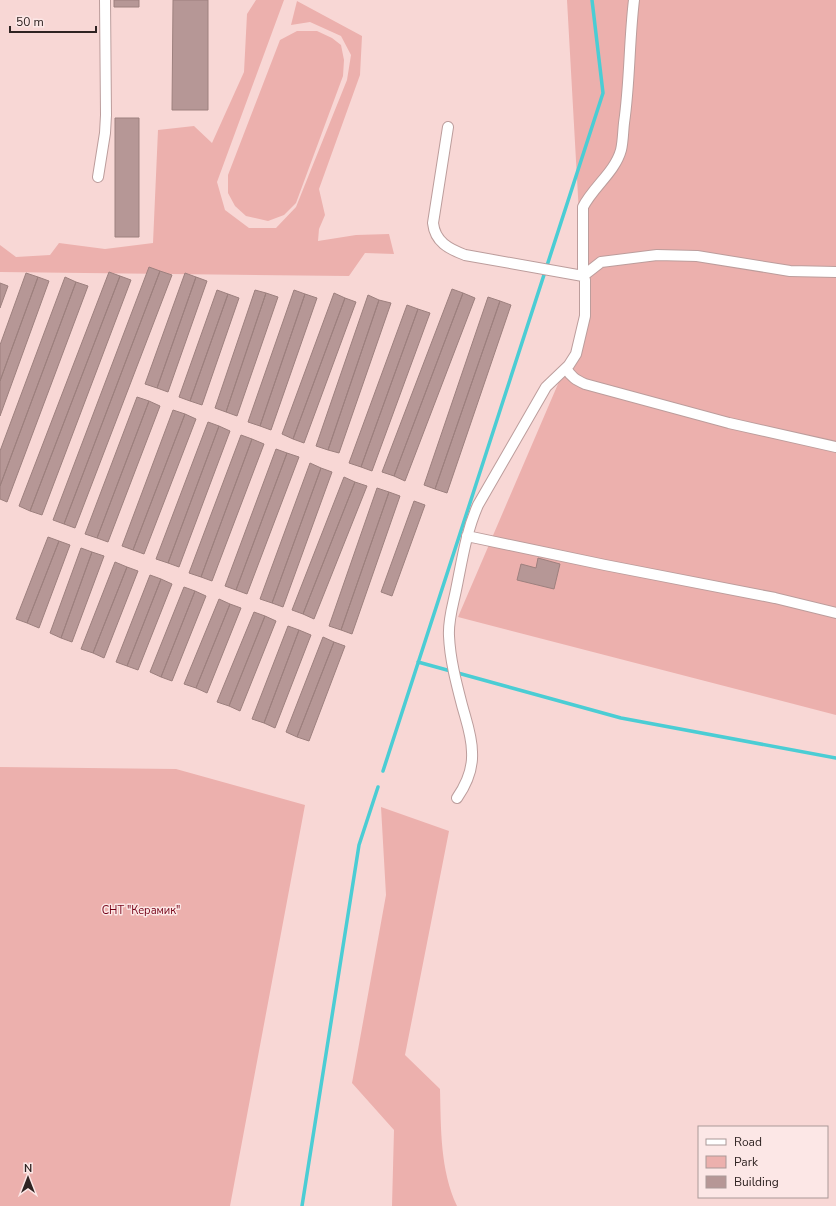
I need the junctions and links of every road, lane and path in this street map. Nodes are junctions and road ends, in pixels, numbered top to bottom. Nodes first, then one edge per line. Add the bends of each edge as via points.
1 (105, 0) edge
2 (634, 0) edge
3 (448, 127) dead end
4 (98, 176) dead end
5 (836, 272) edge
6 (583, 276) junction
7 (566, 368) junction
8 (836, 447) edge
9 (467, 536) junction
10 (836, 613) edge
11 (457, 798) dead end

1 - 4 street via 106,115
2 - 6 street via 621,151 612,168 583,207
3 - 6 street via 433,223 439,240 452,250 465,255
5 - 6 street via 790,270 697,256 657,255 601,262
6 - 7 street via 584,316 576,354
7 - 8 street via 570,376 585,384 729,424
7 - 9 street via 546,387 478,505
9 - 10 street via 775,598
9 - 11 street via 449,635 456,684 473,753 470,771

